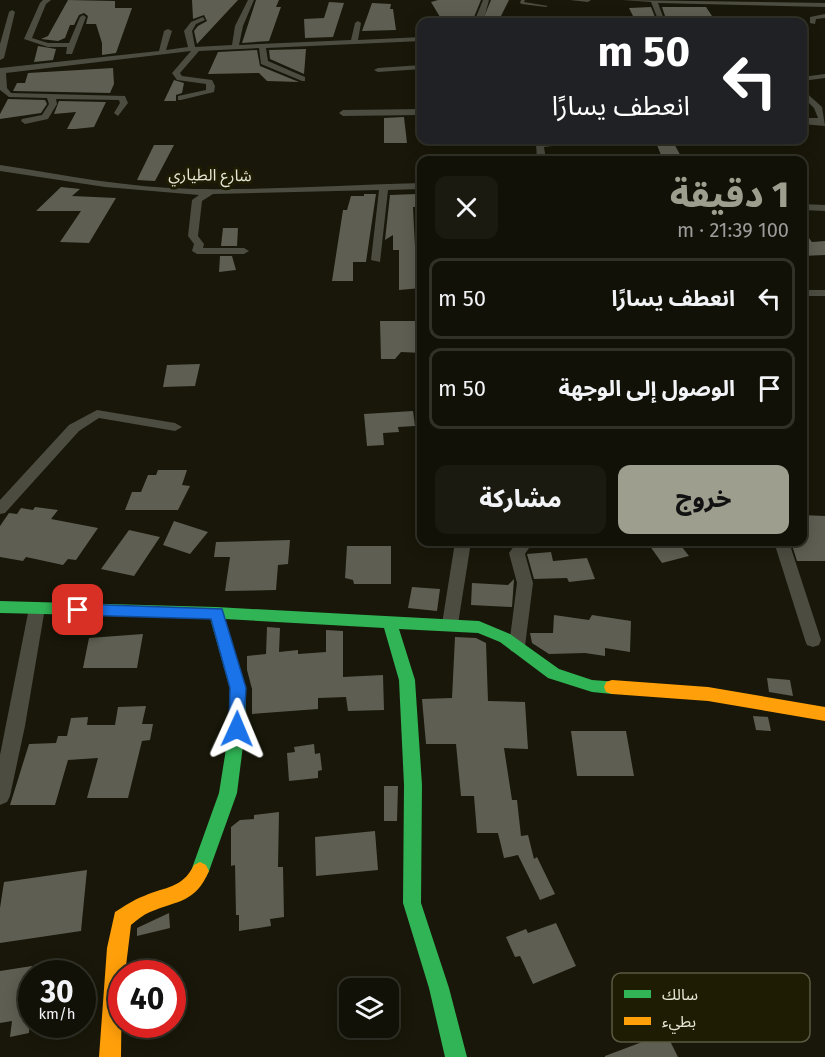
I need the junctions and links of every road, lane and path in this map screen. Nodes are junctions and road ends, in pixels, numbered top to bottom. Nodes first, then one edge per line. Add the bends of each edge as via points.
1 (48, 0) edge
2 (251, 0) edge
3 (486, 0) edge
4 (523, 0) edge
5 (573, 0) edge
6 (588, 0) edge
7 (625, 0) edge
8 (647, 1) edge
9 (717, 2) edge
10 (825, 5) edge
11 (546, 6) dead end
12 (12, 12) dead end
13 (825, 16) edge
14 (83, 17) dead end
15 (478, 18) edge
16 (659, 18) edge
17 (203, 19) dead end
18 (813, 23) dead end
19 (358, 24) dead end
20 (168, 31) dead end
21 (417, 39) edge
22 (354, 42) junction
23 (72, 45) junction
24 (262, 46) junction
25 (235, 47) junction
26 (194, 49) junction
27 (162, 52) junction
28 (0, 58) edge
29 (64, 63) junction
30 (417, 67) edge
31 (1, 70) edge
32 (378, 70) dead end
33 (825, 76) edge
34 (807, 78) edge
35 (302, 79) dead end
36 (51, 96) junction
37 (807, 96) edge
38 (181, 98) dead end
39 (417, 112) edge
40 (118, 113) dead end
41 (343, 113) dead end
42 (25, 121) dead end
43 (807, 121) edge
44 (822, 122) edge
45 (548, 144) edge
46 (540, 156) edge
47 (0, 168) edge
48 (384, 186) junction
49 (417, 186) edge
50 (210, 192) junction
51 (807, 207) edge
52 (825, 208) edge
53 (244, 251) dead end
54 (376, 260) dead end
55 (807, 293) edge
56 (825, 293) edge
57 (175, 427) dead end
58 (0, 509) edge
59 (462, 546) edge
60 (522, 546) edge
61 (782, 546) edge
62 (0, 607) edge
63 (37, 608) junction
64 (216, 613) junction
65 (390, 622) junction
66 (450, 624) junction
67 (813, 640) dead end
68 (517, 646) junction
69 (825, 714) edge
70 (0, 796) edge
71 (110, 1057) edge
72 (456, 1057) edge

1 - 23 street via 43,3 28,39 48,45
2 - 25 street
3 - 15 street
4 - 11 lane via 525,4
5 - 6 street
7 - 8 street
8 - 9 street
8 - 16 street
9 - 10 street
12 - 28 street
13 - 18 street via 812,18
14 - 23 street
17 - 26 street via 193,23 188,31
19 - 22 street
20 - 27 street
21 - 22 street
22 - 24 street
23 - 29 street
24 - 25 street
24 - 35 street via 264,62
25 - 26 street
26 - 27 street
26 - 38 street via 176,72 180,78 208,82 210,92
27 - 29 street
29 - 31 street
30 - 32 street
31 - 36 street via 5,93
33 - 34 street
36 - 40 street via 122,98 124,103
36 - 42 street via 53,104 45,117
37 - 44 street via 818,107
39 - 41 street
43 - 44 street
45 - 46 street via 538,145
47 - 50 street, شارع الطياري via 105,184
48 - 49 street, شارع الطياري
48 - 50 street, شارع الطياري
48 - 54 street
50 - 53 street via 197,200 193,236 199,244 197,250
51 - 52 street
55 - 56 street
57 - 58 street via 110,415 88,418 74,428
59 - 66 street
60 - 68 street via 517,553 525,583
61 - 67 street
62 - 63 street
63 - 64 street
63 - 70 street
64 - 65 street
64 - 71 street via 238,688 228,793 196,883 181,893 143,905 122,919
65 - 66 street
65 - 72 street via 407,680 413,785 412,903
66 - 68 street via 479,627
68 - 69 street via 554,674 592,686 708,694

